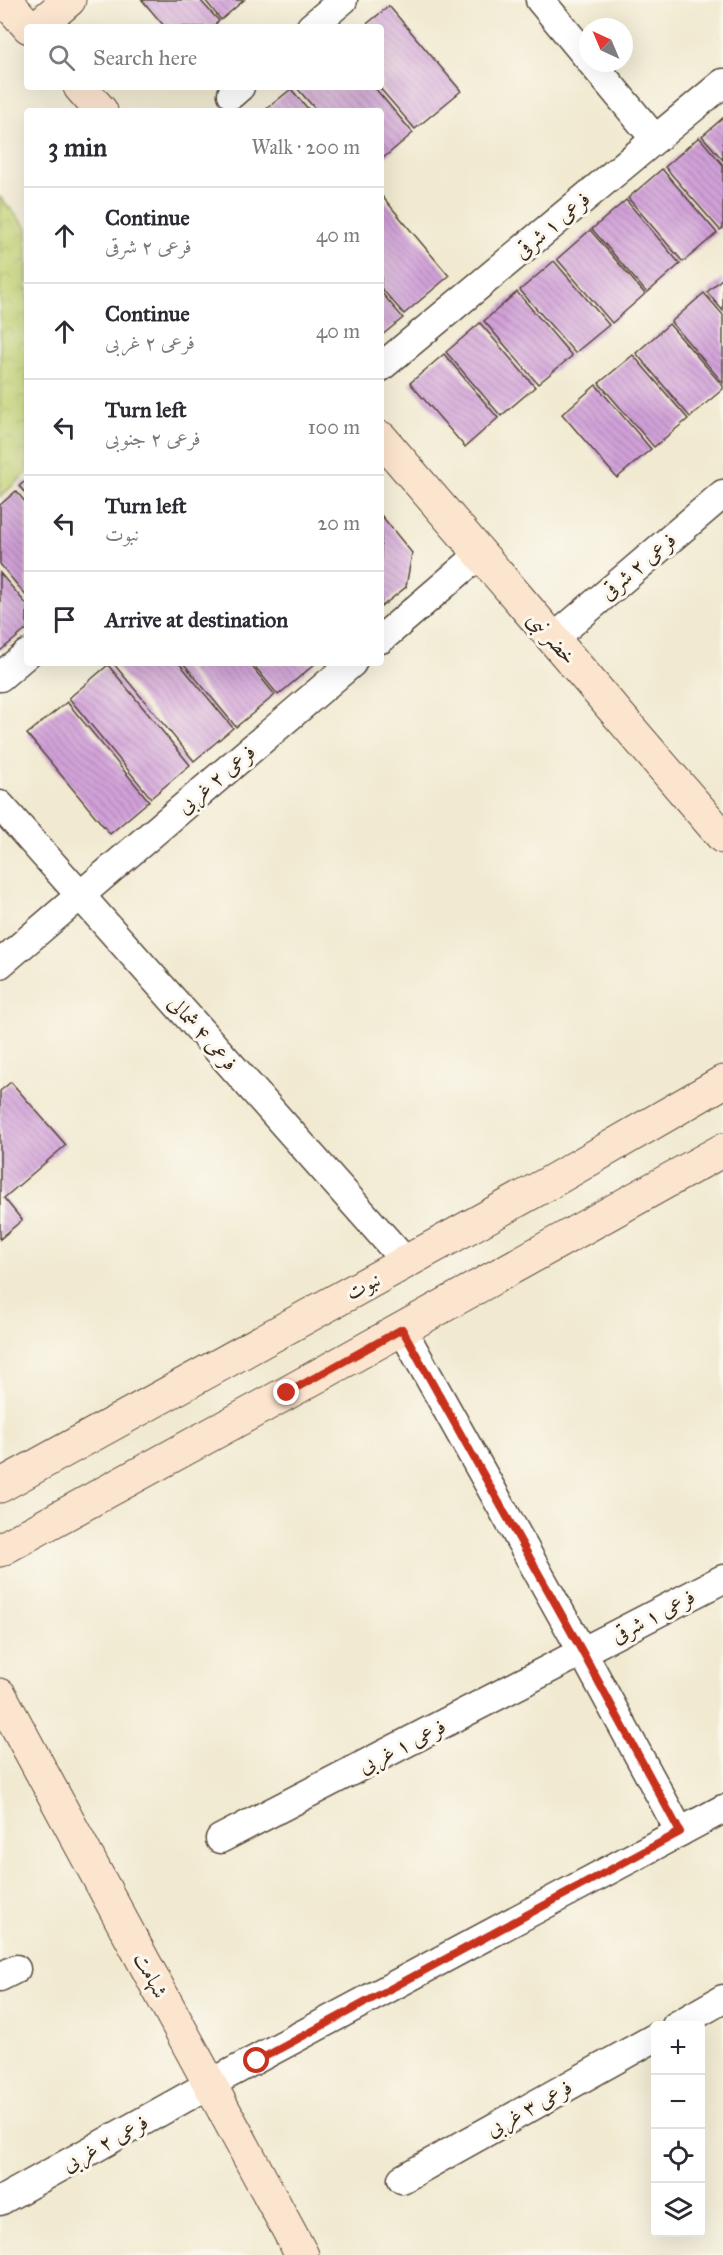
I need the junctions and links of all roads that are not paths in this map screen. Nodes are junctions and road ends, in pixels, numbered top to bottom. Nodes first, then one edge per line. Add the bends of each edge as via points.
1 (5, 0) edge
2 (69, 0) edge
3 (343, 0) edge
4 (540, 0) edge
5 (26, 24) edge
6 (41, 24) edge
7 (315, 24) edge
8 (579, 47) edge
9 (599, 72) edge
10 (723, 83) edge
11 (83, 90) edge
12 (98, 108) edge
13 (655, 140) junction
14 (384, 365) edge
15 (384, 442) edge
16 (723, 494) edge
17 (480, 554) junction
18 (384, 636) edge
19 (553, 639) junction
20 (24, 657) edge
21 (348, 666) edge
22 (0, 677) edge
23 (0, 805) edge
24 (723, 837) edge
25 (81, 895) junction
26 (0, 964) edge
27 (723, 1082) edge
28 (723, 1150) edge
29 (406, 1262) junction
30 (402, 1329) junction
31 (0, 1486) edge
32 (0, 1550) edge
33 (723, 1579) edge
34 (583, 1653) junction
35 (0, 1695) edge
36 (723, 1809) edge
37 (680, 1832) junction
38 (220, 1839) dead end
39 (723, 1999) edge
40 (683, 2021) edge
41 (651, 2040) edge
42 (210, 2084) junction
43 (402, 2179) dead end
44 (0, 2201) edge
45 (302, 2255) edge

1 - 5 main road
2 - 6 main road
3 - 7 street
4 - 8 street
9 - 13 street
10 - 13 street, فرعی ۱ شرقی
11 - 12 main road
13 - 14 street, فرعی ۱ شرقی
15 - 17 main road, خضر نبی
16 - 19 street, فرعی ۲ شرقی
17 - 18 street
17 - 19 main road, خضر نبی
19 - 24 main road, خضر نبی
20 - 22 street
21 - 25 street, فرعی ۲ غربی
23 - 25 street, فرعی ۴ شمالی
25 - 26 street
25 - 29 street, فرعی ۴ شمالی
27 - 29 main road, نبوت
28 - 30 main road
29 - 31 main road, نبوت
30 - 32 main road
30 - 34 street
33 - 34 street, فرعی ۱ شرقی
34 - 37 street
34 - 38 street, فرعی ۱ غربی
35 - 42 main road, شهامت
36 - 37 street
37 - 42 street
39 - 40 street
41 - 43 street, فرعی ۳ غربی
42 - 44 street, فرعی ۲ غربی
42 - 45 main road, شهامت

